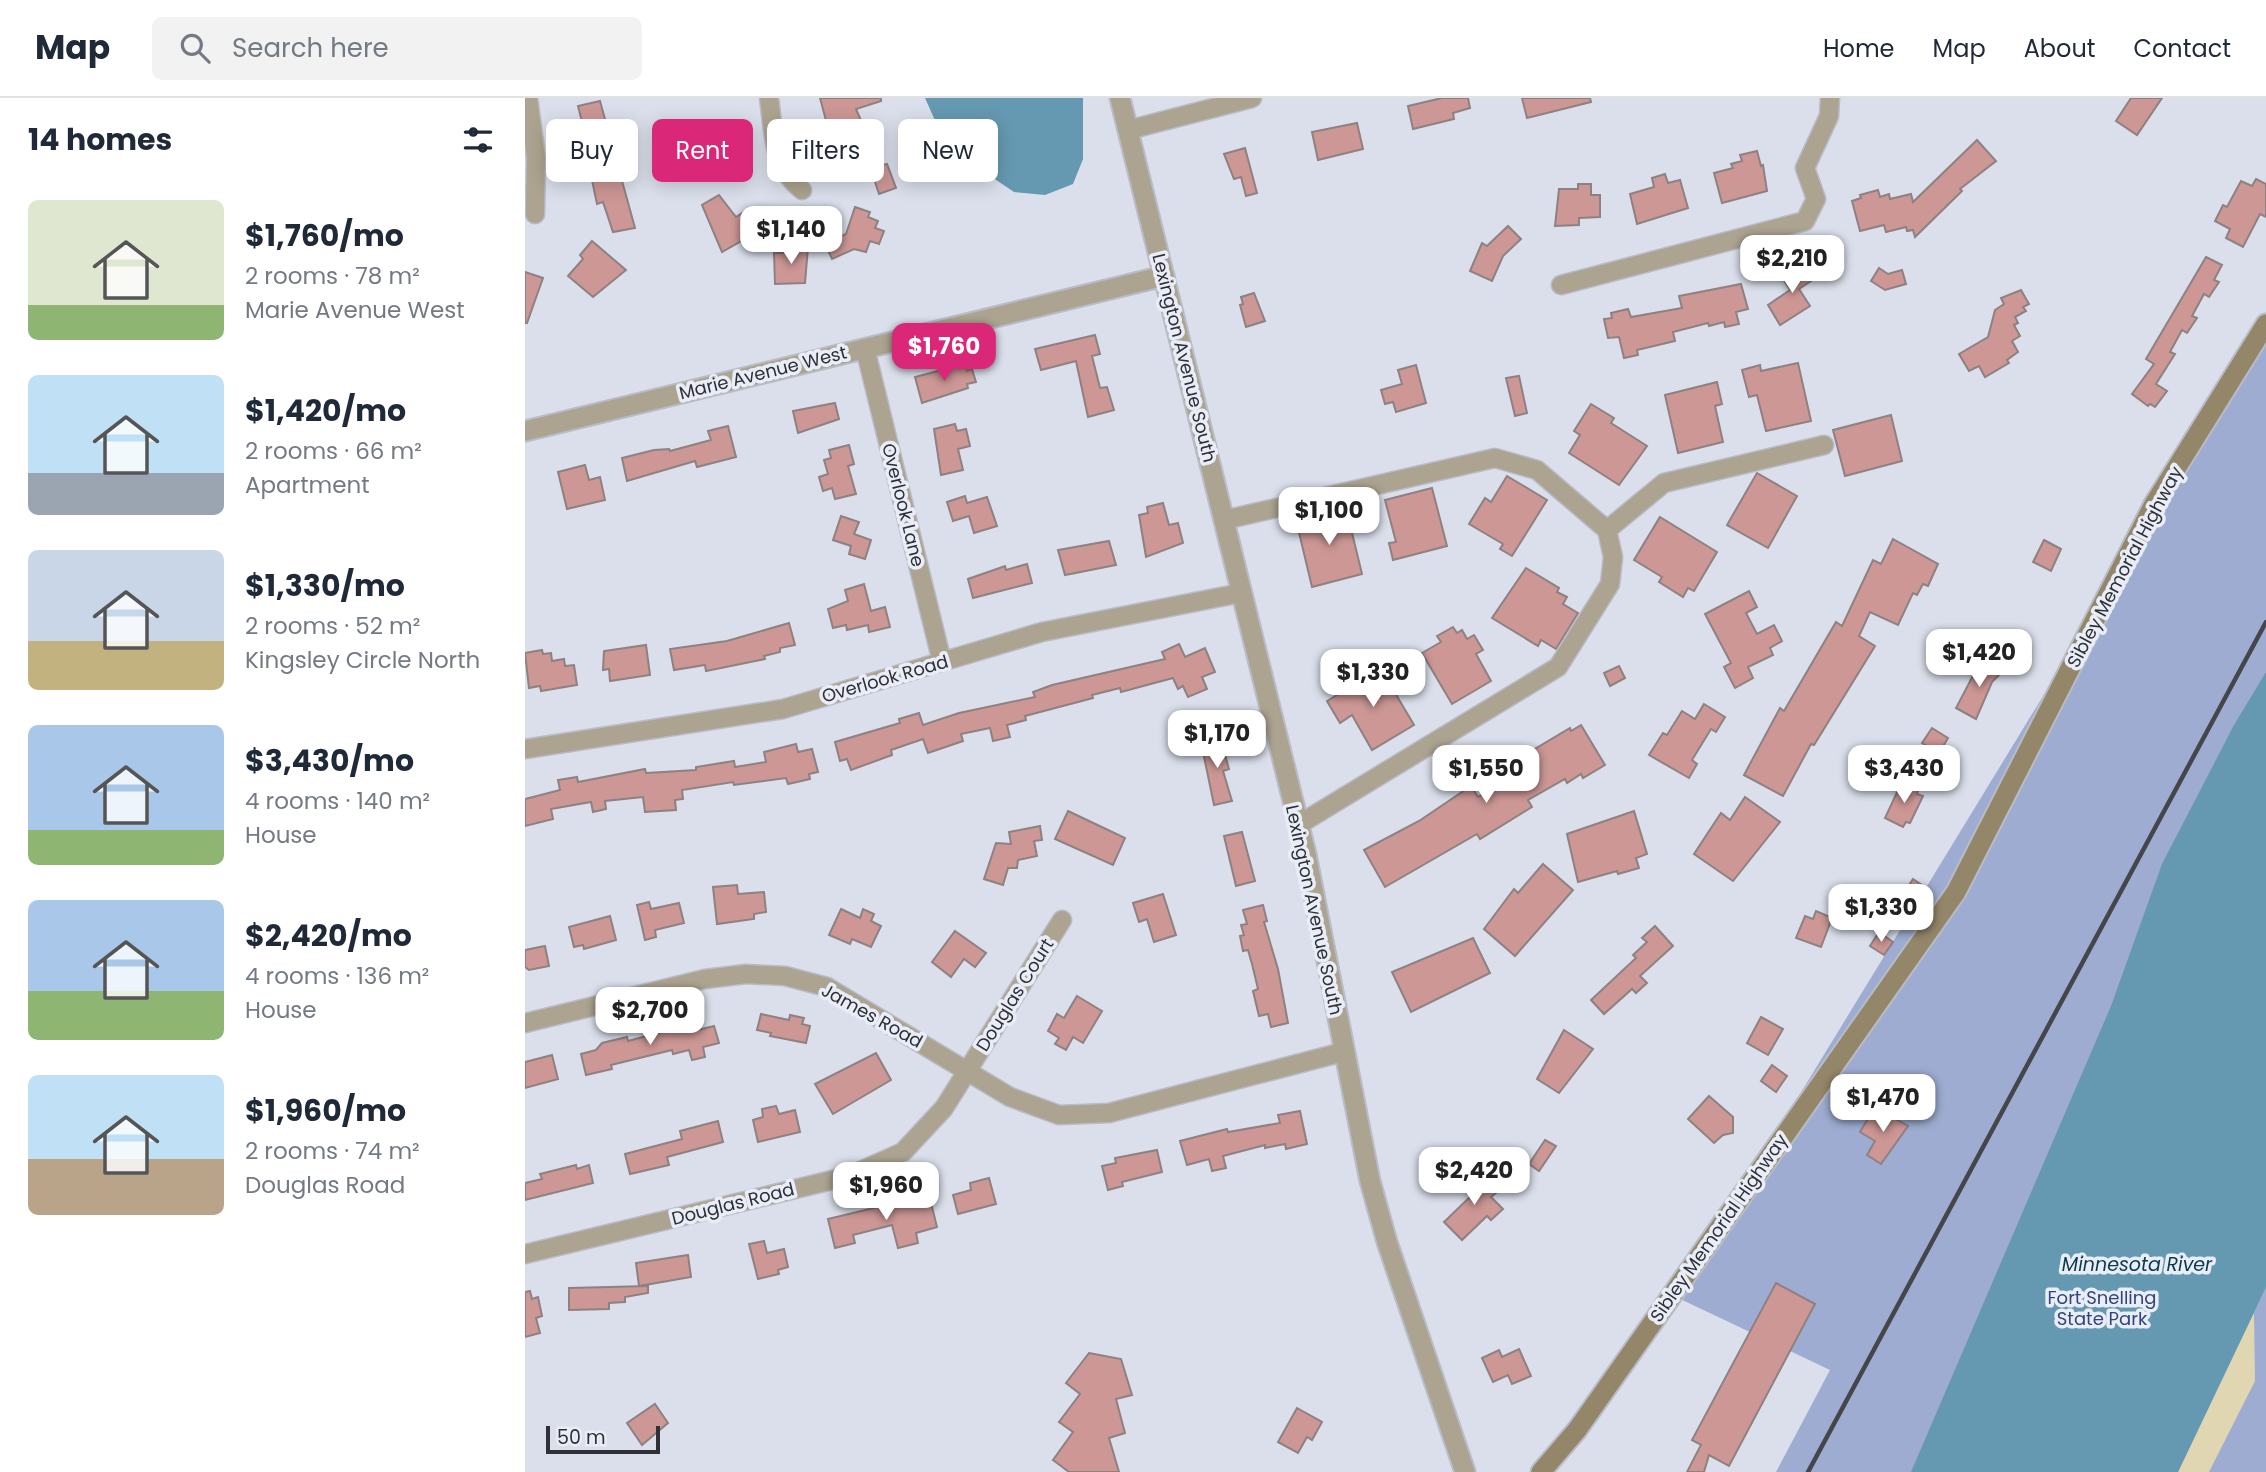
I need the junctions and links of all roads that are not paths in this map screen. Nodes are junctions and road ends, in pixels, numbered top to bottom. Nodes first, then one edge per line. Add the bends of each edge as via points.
1 (528, 98) edge
2 (769, 98) edge
3 (1119, 98) edge
4 (1252, 98) edge
5 (1830, 98) edge
6 (1128, 130) junction
7 (802, 190) dead end
8 (535, 214) dead end
9 (1164, 276) junction
10 (1561, 285) dead end
11 (2266, 324) edge
12 (865, 348) junction
13 (525, 431) edge
14 (1824, 445) dead end
15 (1224, 520) junction
16 (1607, 530) junction
17 (1241, 593) junction
18 (942, 662) junction
19 (525, 749) edge
20 (1298, 825) junction
21 (1062, 920) dead end
22 (525, 1023) edge
23 (1343, 1052) junction
24 (968, 1070) junction
25 (525, 1254) edge
26 (1465, 1472) edge
27 (1541, 1472) edge

1 - 8 street via 536,158
2 - 7 street via 776,157 788,179
3 - 6 street, Lexington Avenue South
4 - 6 street
5 - 10 street via 1829,116 1805,168 1816,199 1805,222
6 - 9 street, Lexington Avenue South
9 - 12 street, Marie Avenue West
9 - 15 street, Lexington Avenue South
11 - 27 main road, Sibley Memorial Highway via 2154,504 1956,892 1577,1430
12 - 13 street, Marie Avenue West
12 - 18 street, Overlook Lane
14 - 16 street via 1664,483
15 - 16 street via 1495,458 1537,470
15 - 17 street, Lexington Avenue South
16 - 20 street via 1613,557 1609,584 1558,667
17 - 18 street, Overlook Road via 1042,632
17 - 20 street, Lexington Avenue South
18 - 19 street, Overlook Road via 783,709
20 - 23 street, Lexington Avenue South
21 - 24 street, Douglas Court
22 - 24 street, James Road via 705,979 785,976 827,988
23 - 24 street via 1109,1113 1059,1115 1010,1097
23 - 26 street, Lexington Avenue South via 1387,1242
24 - 25 street, Douglas Road via 944,1108 903,1152 849,1176

